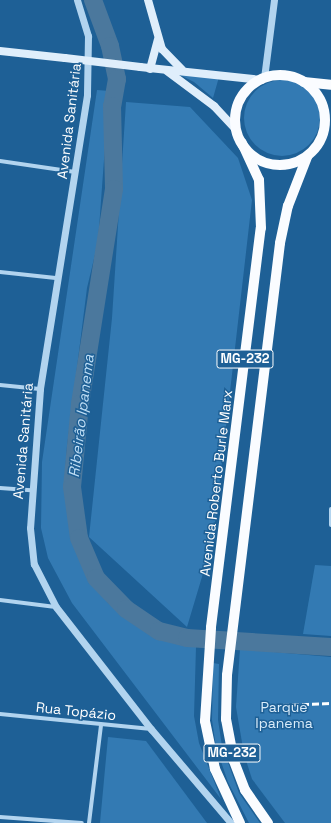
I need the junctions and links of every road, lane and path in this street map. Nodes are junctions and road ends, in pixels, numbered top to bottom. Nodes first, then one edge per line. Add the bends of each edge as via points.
1 (77, 0) edge
2 (148, 0) edge
3 (274, 0) edge
4 (158, 40) junction
5 (0, 51) edge
6 (150, 69) junction
7 (182, 70) junction
8 (167, 72) junction
9 (263, 79) junction
10 (304, 82) junction
11 (331, 85) edge
12 (236, 130) junction
13 (328, 131) edge
14 (242, 143) junction
15 (307, 157) junction
16 (0, 161) edge
17 (77, 172) junction
18 (0, 272) edge
19 (56, 278) junction
20 (0, 385) edge
21 (40, 389) junction
22 (0, 488) edge
23 (31, 490) junction
24 (331, 509) edge
25 (330, 525) edge
26 (0, 600) edge
27 (56, 607) junction
28 (0, 714) edge
29 (101, 724) junction
30 (151, 729) junction
31 (0, 817) edge
32 (82, 823) edge
33 (89, 823) edge
34 (231, 823) edge
35 (240, 823) edge
36 (268, 823) edge

1 - 17 street, Avenida Sanitária via 88,36 90,61
2 - 4 main road
3 - 9 street
4 - 6 main road
4 - 7 main road via 166,56
5 - 6 main road, bridge
6 - 8 main road
7 - 8 main road
7 - 9 main road
8 - 12 main road via 214,106
9 - 10 main road via 285,76
9 - 12 main road, MG-232 via 251,87 238,106
10 - 11 main road
10 - 13 main road, MG-232 via 322,104
12 - 14 main road, MG-232
13 - 15 main road, MG-232
14 - 15 main road, MG-232 via 254,157 271,165 290,165
14 - 35 main road, Avenida Roberto Burle Marx / MG-232 via 259,180 261,228 206,674 205,721 221,786
15 - 36 main road, MG-232 via 288,206 280,243 227,675 226,719 234,761 245,790
16 - 17 street
17 - 19 street, Avenida Sanitária
18 - 19 street
19 - 21 street, Avenida Sanitária
20 - 21 street
21 - 23 street, Avenida Sanitária
22 - 23 street
23 - 27 street, Avenida Sanitária via 30,528 34,564
24 - 25 street
26 - 27 street
27 - 30 street, Avenida Sanitária
28 - 29 street, Rua Topázio
29 - 30 street, Rua Topázio
29 - 33 street
30 - 34 street, Avenida Sanitária
31 - 32 street

